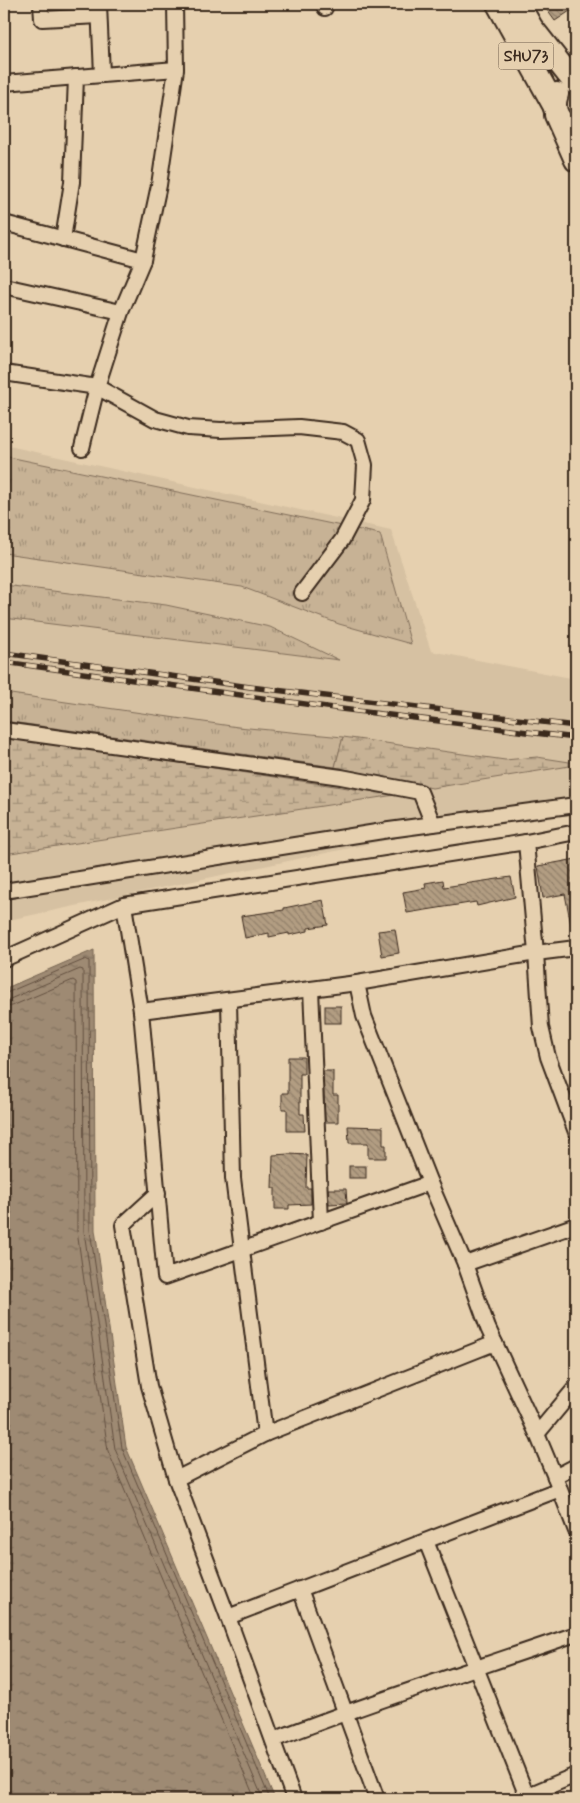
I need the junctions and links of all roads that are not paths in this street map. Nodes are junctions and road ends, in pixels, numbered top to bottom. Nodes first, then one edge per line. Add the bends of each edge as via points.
1 (41, 4) edge
2 (174, 4) edge
3 (498, 4) edge
4 (518, 4) edge
5 (99, 10) edge
6 (176, 69) junction
7 (102, 75) junction
8 (76, 77) junction
9 (4, 82) edge
10 (576, 83) edge
11 (555, 111) junction
12 (576, 128) edge
13 (576, 160) edge
14 (4, 223) edge
15 (62, 239) junction
16 (143, 260) junction
17 (4, 286) edge
18 (121, 312) junction
19 (4, 373) edge
20 (97, 387) junction
21 (82, 448) dead end
22 (302, 593) dead end
23 (4, 730) edge
24 (576, 805) edge
25 (433, 824) junction
26 (576, 832) edge
27 (526, 842) junction
28 (4, 891) edge
29 (124, 905) junction
30 (576, 948) edge
31 (536, 953) junction
32 (4, 958) edge
33 (356, 983) junction
34 (311, 989) junction
35 (229, 1001) junction
36 (141, 1011) junction
37 (576, 1132) edge
38 (430, 1183) junction
39 (158, 1193) junction
40 (321, 1222) junction
41 (576, 1225) edge
42 (243, 1250) junction
43 (465, 1264) junction
44 (494, 1343) junction
45 (576, 1387) edge
46 (265, 1434) junction
47 (537, 1434) junction
48 (576, 1466) edge
49 (176, 1479) junction
50 (558, 1483) junction
51 (576, 1531) edge
52 (426, 1541) junction
53 (300, 1589) junction
54 (228, 1617) junction
55 (576, 1634) edge
56 (476, 1669) junction
57 (346, 1711) junction
58 (272, 1740) junction
59 (576, 1775) edge
60 (524, 1798) edge
61 (294, 1799) edge
62 (377, 1799) edge

1 - 5 street via 42,19
2 - 6 street
3 - 11 main road, SHU73
4 - 10 main road, SHU73 via 531,27
5 - 7 street
6 - 7 street
6 - 16 street via 159,185
7 - 8 street
8 - 9 street
8 - 15 street via 72,182
10 - 11 main road, SHU73 via 558,94
11 - 12 main road, SHU73 via 564,124
11 - 13 main road
14 - 15 street
15 - 16 street
16 - 18 street
17 - 18 street
18 - 20 street
19 - 20 street
20 - 21 street
20 - 22 street via 155,419 188,428 299,427 343,432 358,440 365,465 363,500 342,540
23 - 25 street via 341,777 420,792
24 - 25 street
25 - 28 street
26 - 27 street
27 - 29 street
27 - 31 street
29 - 32 street
29 - 36 street
30 - 31 street
31 - 33 street
31 - 37 street via 541,1026 548,1057
33 - 34 street
33 - 38 street via 364,1016
34 - 35 street
34 - 40 street
35 - 36 street
35 - 42 street via 233,1178
36 - 39 street
38 - 40 street
38 - 43 street
39 - 42 street via 166,1277
39 - 49 street via 122,1225 149,1386
40 - 42 street
41 - 43 street
42 - 46 street
43 - 44 street
44 - 46 street
44 - 47 street
45 - 47 street
46 - 49 street
47 - 50 street
48 - 50 street
49 - 54 street
50 - 51 street
50 - 52 street
52 - 53 street
52 - 56 street
53 - 54 street
53 - 57 street
54 - 58 street
55 - 56 street
56 - 57 street
56 - 60 street
57 - 58 street
57 - 62 street
58 - 61 street
59 - 60 street

